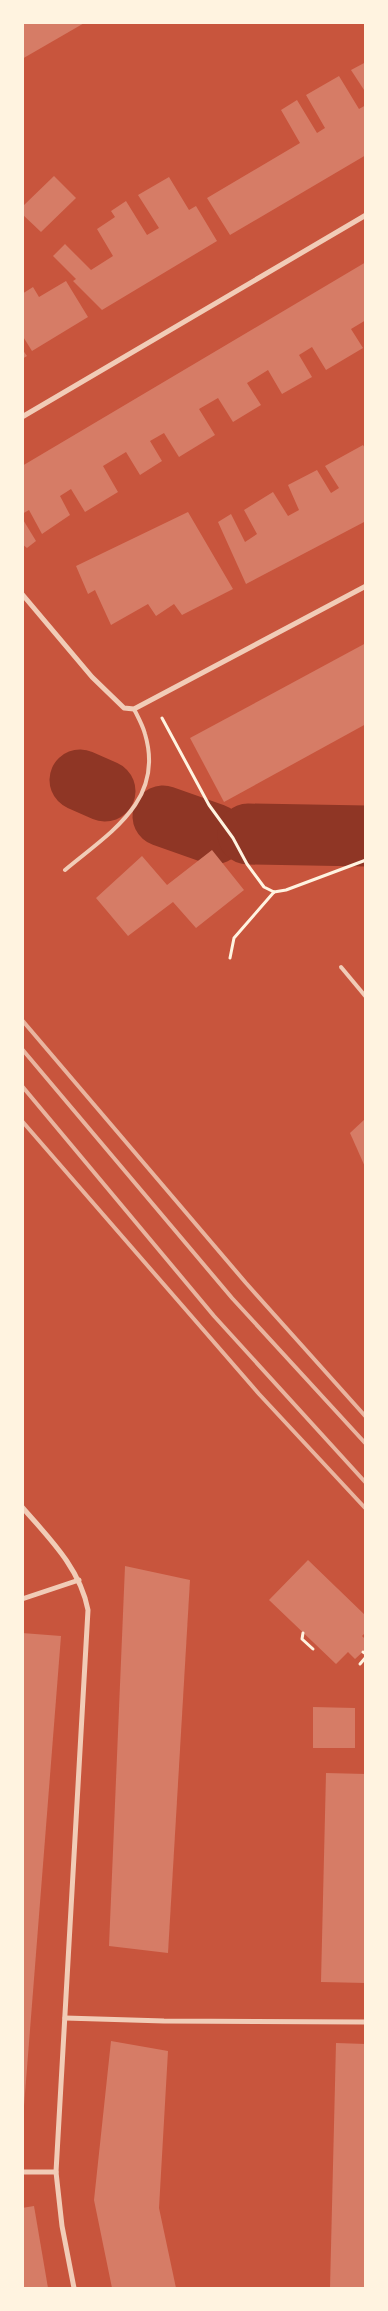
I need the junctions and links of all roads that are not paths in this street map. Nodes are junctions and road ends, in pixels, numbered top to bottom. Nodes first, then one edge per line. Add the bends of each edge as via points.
1 (366, 215) edge
2 (22, 417) edge
3 (366, 586) edge
4 (22, 594) edge
5 (134, 710) junction
6 (65, 870) dead end
7 (341, 967) dead end
8 (366, 997) edge
9 (22, 1507) edge
10 (79, 1580) junction
11 (22, 1599) edge
12 (65, 2018) junction
13 (366, 2022) edge
14 (22, 2172) edge
15 (56, 2172) junction
16 (74, 2288) edge

1 - 2 street
3 - 5 street
4 - 5 street via 92,677 124,708
5 - 6 lane via 147,742 149,767 144,790 129,816
7 - 8 lane
9 - 10 street
10 - 11 street
10 - 12 street via 88,1610 88,1624
12 - 13 street
12 - 15 street
14 - 15 street
15 - 16 street

